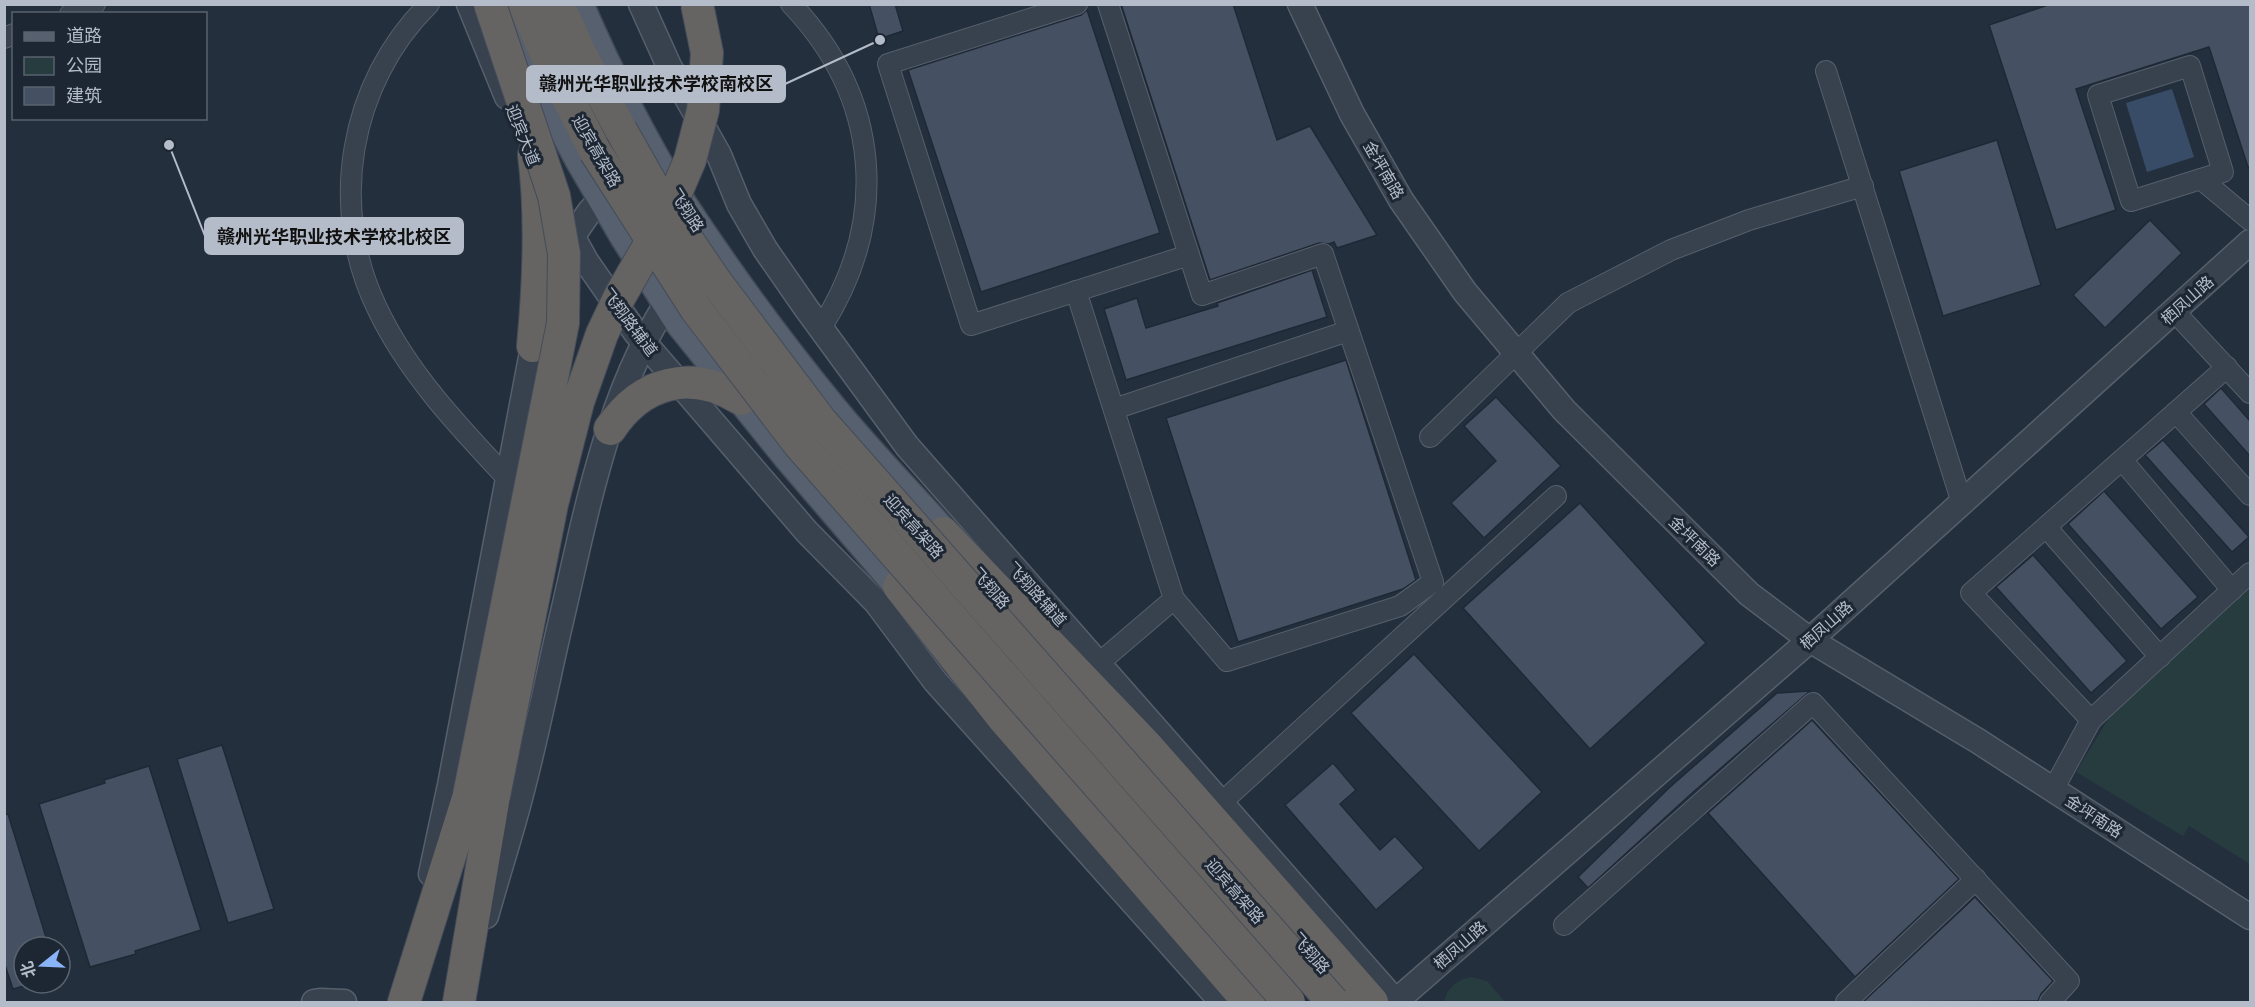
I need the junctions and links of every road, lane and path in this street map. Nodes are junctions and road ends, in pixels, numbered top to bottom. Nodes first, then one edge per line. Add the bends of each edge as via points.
1 (95, 4) edge
2 (429, 4) edge
3 (469, 4) edge
4 (490, 4) edge
5 (503, 4) edge
6 (524, 4) edge
7 (558, 4) edge
8 (578, 4) edge
9 (641, 4) edge
10 (697, 4) edge
11 (791, 4) edge
12 (1077, 4) edge
13 (1108, 4) edge
14 (1300, 4) edge
15 (75, 12) edge
16 (1826, 71) dead end
17 (654, 155) junction
18 (535, 166) junction
19 (2201, 179) junction
20 (1863, 186) junction
21 (602, 197) junction
22 (2250, 220) edge
23 (572, 236) junction
24 (2250, 242) edge
25 (710, 244) junction
26 (1189, 255) junction
27 (586, 261) joint
28 (1076, 291) junction
29 (668, 302) junction
30 (2174, 311) junction
31 (821, 328) junction
32 (1348, 331) junction
33 (645, 343) junction
34 (533, 346) junction
35 (1516, 353) junction
36 (2227, 367) junction
37 (679, 383) junction
38 (2250, 393) edge
39 (741, 399) junction
40 (1114, 409) junction
41 (2176, 412) junction
42 (610, 429) junction
43 (1430, 437) dead end
44 (2122, 460) junction
45 (507, 478) junction
46 (2250, 495) edge
47 (1556, 496) dead end
48 (1962, 503) junction
49 (2046, 527) junction
50 (943, 533) junction
51 (2250, 573) edge
52 (899, 586) junction
53 (2232, 590) junction
54 (1174, 599) junction
55 (1810, 640) junction
56 (2160, 657) junction
57 (1099, 663) junction
58 (2091, 720) junction
59 (2053, 790) junction
60 (482, 795) junction
61 (1221, 803) junction
62 (1976, 879) junction
63 (2250, 917) edge
64 (1564, 925) dead end
65 (314, 1002) edge
66 (344, 1002) edge
67 (404, 1002) edge
68 (459, 1002) edge
69 (1222, 1002) edge
70 (1249, 1002) edge
71 (1266, 1002) edge
72 (1290, 1002) edge
73 (1333, 1002) edge
74 (1354, 1002) edge
75 (1388, 1002) edge
76 (1846, 1002) edge
77 (2050, 1002) edge

1 - 15 street
2 - 45 street via 388,55 366,103 353,154 353,233 366,284 389,332 444,408
3 - 18 street, 迎宾大道
4 - 60 highway, bridge via 554,196 564,254 563,323
5 - 18 highway via 529,116
5 - 21 main road via 535,74
6 - 72 highway, 迎宾高架路, bridge via 595,151 696,309 799,444
7 - 73 highway, 迎宾高架路, bridge via 580,53 661,201 716,282 820,420
8 - 17 main road, 飞翔路
9 - 31 street, 飞翔路辅道 via 669,66 719,155 739,204 765,249
10 - 60 highway, bridge via 707,53 703,110 690,160 670,207 602,334 578,402
11 - 31 street via 821,40 847,86 866,160 862,236 846,284
12 - 28 street via 888,64 971,325
13 - 26 street
14 - 35 street, 金坪南路 via 1352,114 1401,200 1465,292
16 - 20 street
17 - 21 street
17 - 25 main road, 飞翔路
18 - 23 street, 迎宾大道
18 - 34 highway via 539,252
19 - 19 street via 2131,201 2098,95 2190,66 2223,172
19 - 22 street
20 - 35 street via 1749,220 1671,250 1568,303
20 - 48 street
21 - 23 street
21 - 29 main road
23 - 27 street, 迎宾大道
23 - 34 street via 543,297
24 - 30 street, 栖凤山路
25 - 29 street
25 - 50 main road, 飞翔路 via 832,409
26 - 28 street
26 - 32 street via 1202,295 1323,254
27 - 33 street, 飞翔路辅道
28 - 40 street
29 - 33 street
29 - 39 main road
30 - 36 street
30 - 48 street, 栖凤山路
31 - 57 street, 飞翔路辅道 via 907,446
32 - 40 street
32 - 54 street via 1432,582 1400,606 1227,661
33 - 37 street, 飞翔路辅道
33 - 42 street
34 - 45 street
35 - 43 street
35 - 55 street, 金坪南路 via 1564,410 1741,586
36 - 38 street
36 - 41 street
37 - 39 highway via 714,386
37 - 42 highway via 640,396
37 - 69 street, 飞翔路辅道 via 807,532 876,602 935,681
39 - 52 main road
40 - 54 street
41 - 44 street
41 - 46 street
42 - 68 street via 515,819
44 - 49 street
44 - 53 street
45 - 67 street via 450,785
47 - 61 street
48 - 55 street, 栖凤山路
49 - 56 street
49 - 58 street via 1971,593
50 - 74 main road, 飞翔路
50 - 75 highway
51 - 53 street
52 - 70 highway via 1004,719
52 - 71 main road
53 - 56 street
54 - 57 street
55 - 59 street, 金坪南路
55 - 75 street, 栖凤山路
56 - 58 street
57 - 61 street, 飞翔路辅道
58 - 59 street
59 - 63 street, 金坪南路
60 - 67 highway
60 - 68 highway
61 - 75 street, 飞翔路辅道
62 - 64 street via 1813,703
62 - 76 street
62 - 77 street via 2069,981
65 - 66 street

